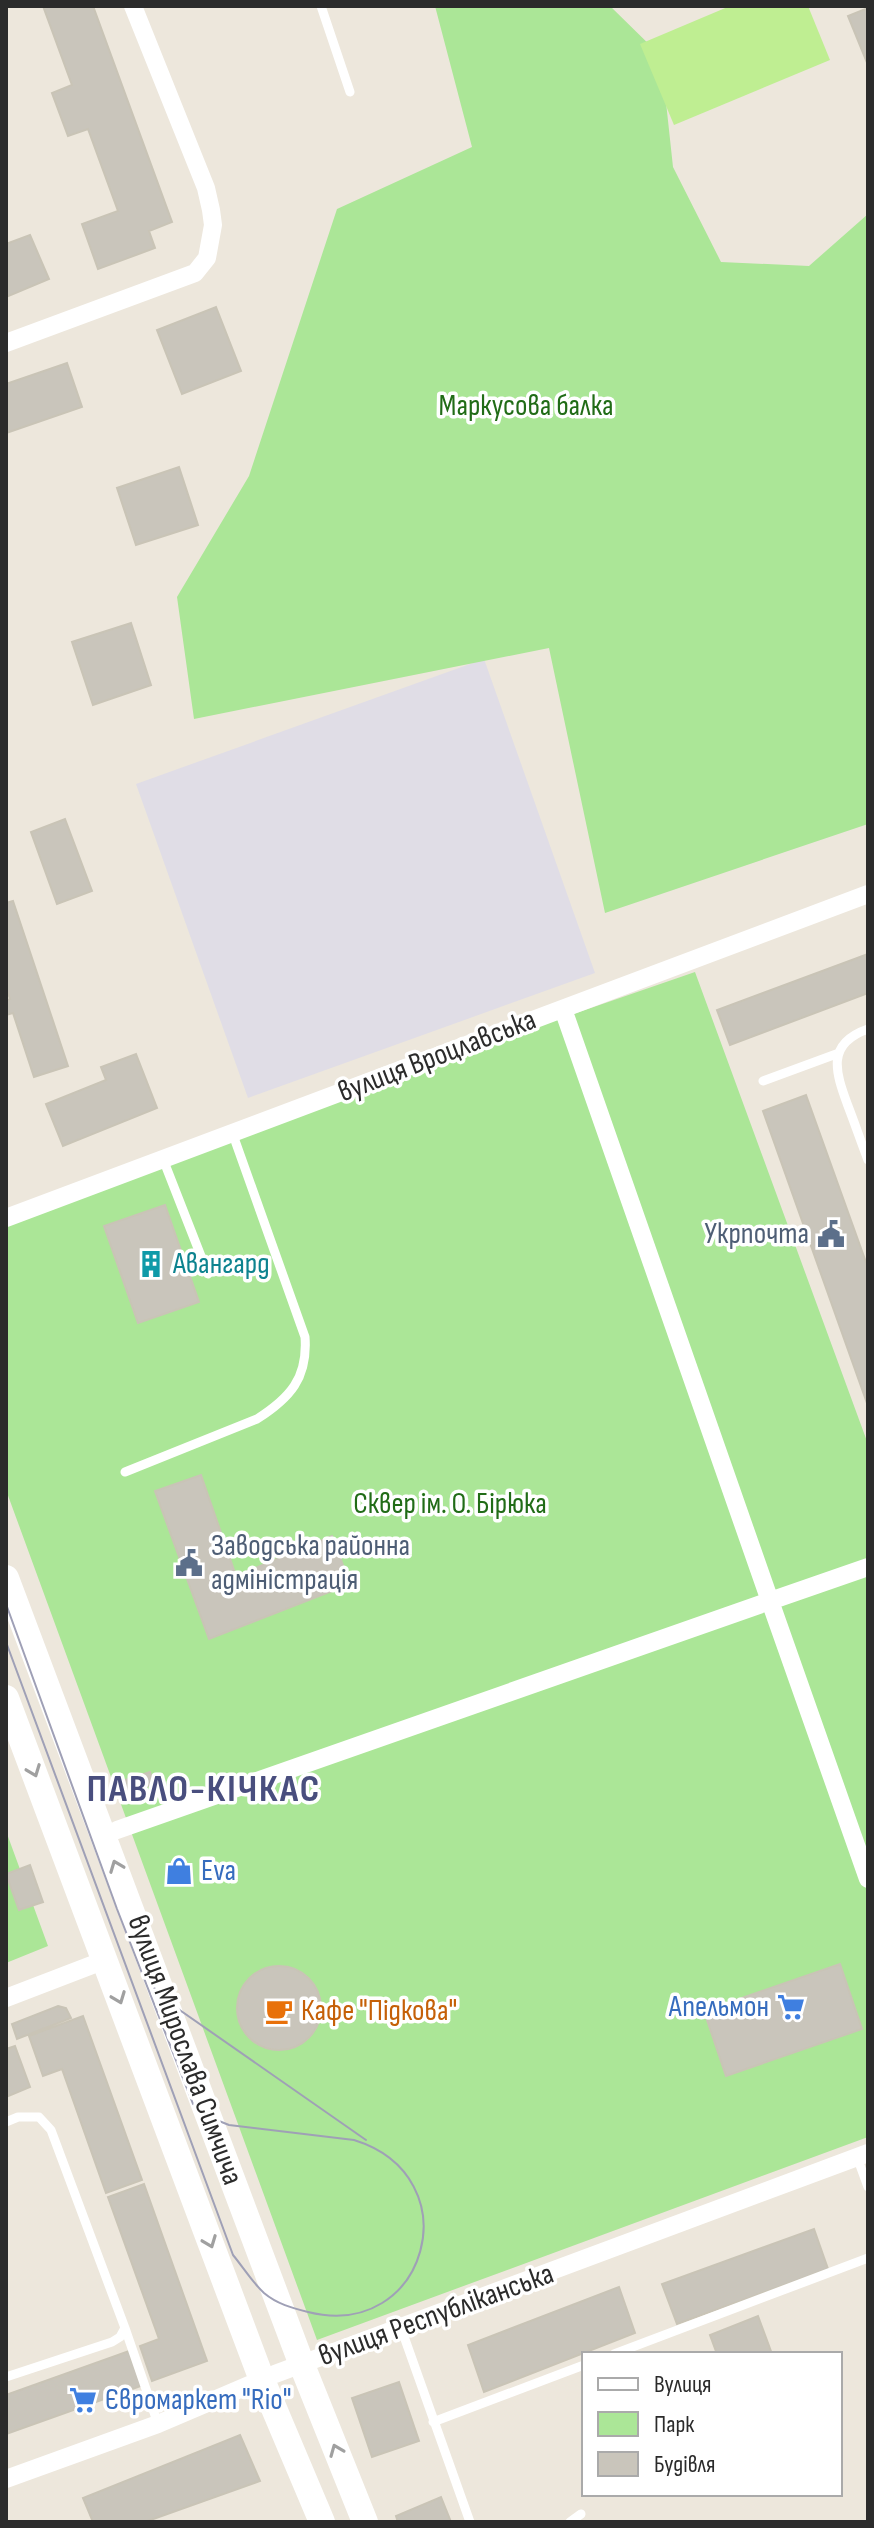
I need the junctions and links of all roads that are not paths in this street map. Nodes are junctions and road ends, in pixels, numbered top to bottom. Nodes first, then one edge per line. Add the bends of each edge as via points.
1 (133, 6) edge
2 (321, 6) edge
3 (350, 92) dead end
4 (6, 343) edge
5 (868, 894) edge
6 (563, 1009) junction
7 (868, 1029) edge
8 (839, 1053) junction
9 (763, 1081) dead end
10 (232, 1132) junction
11 (163, 1159) junction
12 (868, 1160) edge
13 (6, 1218) edge
14 (208, 1274) dead end
15 (125, 1472) dead end
16 (868, 1567) edge
17 (6, 1578) edge
18 (770, 1601) junction
19 (6, 1698) edge
20 (117, 1830) dead end
21 (868, 1879) edge
22 (105, 1960) junction
23 (6, 1998) edge
24 (6, 2122) edge
25 (863, 2155) edge
26 (868, 2187) edge
27 (868, 2258) edge
28 (125, 2328) junction
29 (401, 2328) junction
30 (619, 2352) edge
31 (302, 2365) junction
32 (582, 2366) edge
33 (6, 2377) edge
34 (262, 2380) junction
35 (433, 2422) junction
36 (158, 2424) junction
37 (6, 2479) edge
38 (581, 2514) dead end
39 (322, 2522) edge
40 (365, 2522) edge
41 (470, 2522) edge
42 (570, 2522) edge

1 - 4 street via 206,188 212,238 207,258 195,273
2 - 3 lane
5 - 6 street, вулиця Вроцлавська
6 - 10 street, вулиця Вроцлавська
6 - 18 street
7 - 8 lane via 846,1040
8 - 9 lane
8 - 12 lane via 836,1074
10 - 11 street, вулиця Вроцлавська
10 - 15 lane via 305,1337 302,1374 276,1407 257,1419
11 - 13 street, вулиця Вроцлавська
11 - 14 lane
16 - 18 street
31 -> 17 street, вулиця Мирослава Симчича
18 - 20 street
18 - 21 street
19 -> 22 street, вулиця Мирослава Симчича
22 - 23 street
22 -> 34 street, вулиця Мирослава Симчича
24 - 28 lane via 39,2117 51,2130
25 - 26 lane
25 - 29 street, вулиця Республіканська
27 - 30 lane
28 - 33 lane via 112,2342
28 - 36 lane
29 - 31 street, вулиця Республіканська
29 - 35 lane
31 - 34 street, вулиця Республіканська
40 -> 31 street, вулиця Мирослава Симчича
32 - 35 lane
34 - 36 street, вулиця Республіканська
34 - 39 street, вулиця Мирослава Симчича
35 - 41 lane
36 - 37 street, вулиця Республіканська
38 - 42 lane

